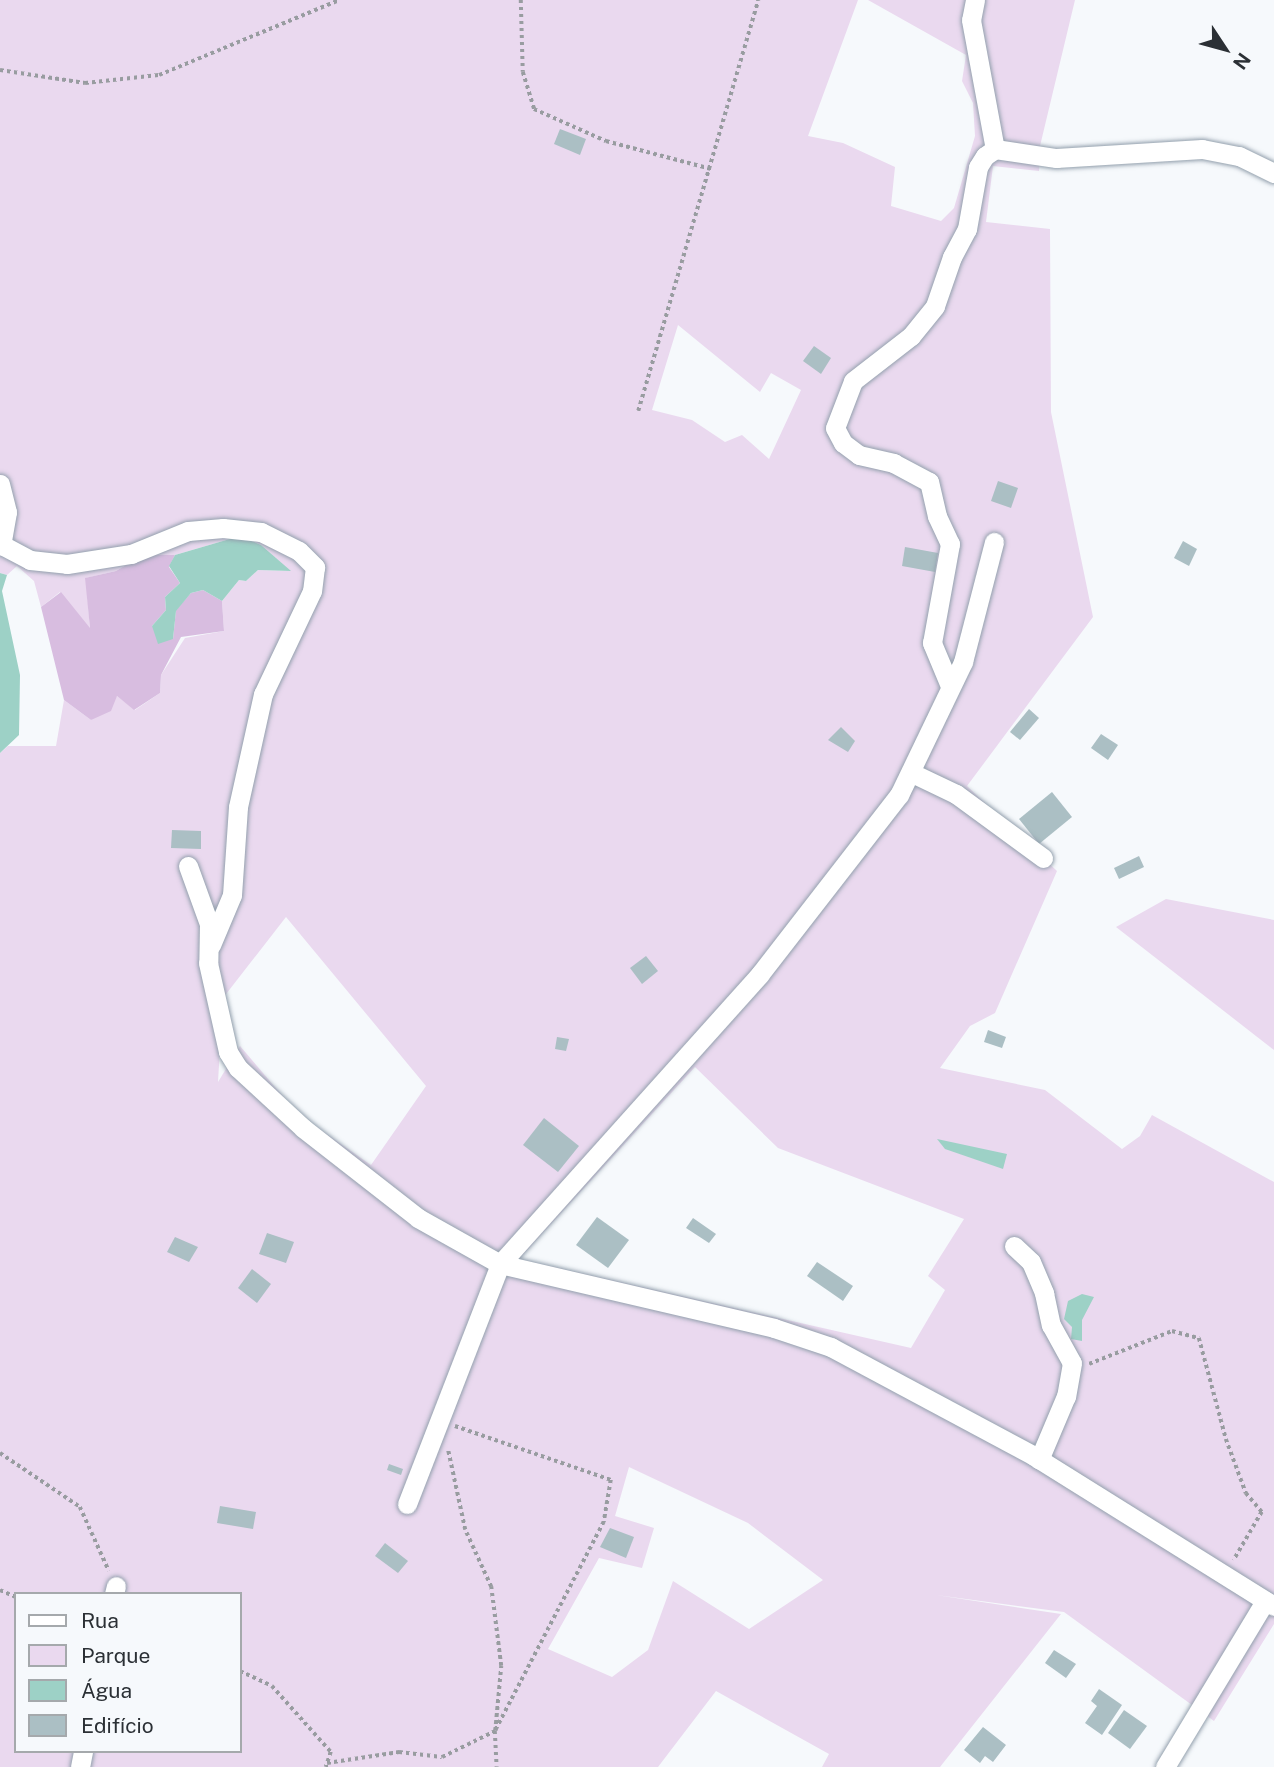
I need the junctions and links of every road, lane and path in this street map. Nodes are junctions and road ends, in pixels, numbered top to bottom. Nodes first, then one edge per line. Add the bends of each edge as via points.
1 (339, 0) edge
2 (521, 0) edge
3 (758, 0) edge
4 (975, 0) edge
5 (0, 70) edge
6 (995, 149) junction
7 (711, 169) junction
8 (1274, 173) edge
9 (638, 411) dead end
10 (0, 484) edge
11 (994, 542) dead end
12 (1, 545) edge
13 (950, 686) junction
14 (912, 773) junction
15 (1043, 858) dead end
16 (188, 866) dead end
17 (209, 948) junction
18 (1014, 1246) dead end
19 (500, 1265) junction
20 (1071, 1370) junction
21 (439, 1421) junction
22 (0, 1453) edge
23 (1039, 1460) junction
24 (407, 1504) dead end
25 (1225, 1576) junction
26 (115, 1590) edge
27 (1270, 1604) edge
28 (242, 1672) edge
29 (495, 1731) junction
30 (327, 1765) edge
31 (497, 1767) edge
32 (1165, 1767) edge

1 - 5 path via 159,75 85,83
2 - 7 path via 523,72 534,109 606,141
3 - 7 path via 732,80
4 - 6 street via 971,20
6 - 8 street via 1056,158 1202,149 1239,156
6 - 13 street via 978,167 970,220 935,306 911,336 853,381 835,428 843,443 859,455 894,463 929,482 950,544 932,643
7 - 9 path
10 - 12 street via 7,512
11 - 13 street via 962,662
12 - 17 street via 30,560 67,564 131,554 188,531 223,528 261,532 299,551 315,567 313,591 263,694 238,807 232,895
13 - 14 street
14 - 15 street via 956,794
14 - 19 street via 760,974
16 - 17 street via 209,924
17 - 19 street via 222,1035 238,1068 303,1128 418,1218
18 - 20 street via 1031,1262
19 - 21 street
19 - 23 street via 774,1328 831,1347
20 - 23 street
20 - 25 path via 1172,1331 1199,1338 1226,1439 1247,1493 1262,1512
21 - 24 street
21 - 29 path via 465,1531 491,1587 501,1666
21 - 29 path via 611,1480 604,1522
22 - 26 path via 80,1507
23 - 25 street
25 - 27 street
27 - 32 street
28 - 30 path via 272,1686 331,1752
29 - 30 path via 443,1757 400,1752
29 - 31 path

